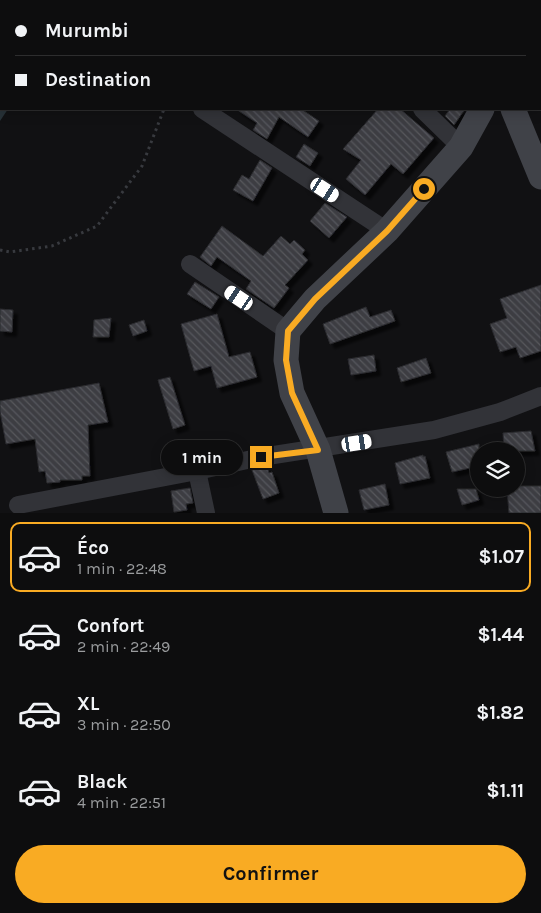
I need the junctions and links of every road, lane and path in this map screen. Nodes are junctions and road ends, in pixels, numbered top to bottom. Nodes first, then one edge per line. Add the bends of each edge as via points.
1 (164, 110) edge
2 (204, 110) edge
3 (423, 110) edge
4 (481, 110) edge
5 (513, 110) edge
6 (461, 147) junction
7 (541, 177) edge
8 (387, 231) junction
9 (0, 250) edge
10 (190, 264) dead end
11 (288, 331) junction
12 (541, 396) edge
13 (318, 450) junction
14 (197, 471) junction
15 (18, 505) dead end
16 (206, 513) edge
17 (336, 513) edge

1 - 9 path via 142,166 96,226 52,246 10,252
2 - 8 street
3 - 6 street
4 - 6 street
5 - 7 street
6 - 8 street
8 - 11 street via 315,299
10 - 11 street
11 - 13 street via 286,360 292,393
12 - 13 street via 500,412 434,430
13 - 14 street via 261,457
13 - 17 street
14 - 15 street
14 - 16 street

